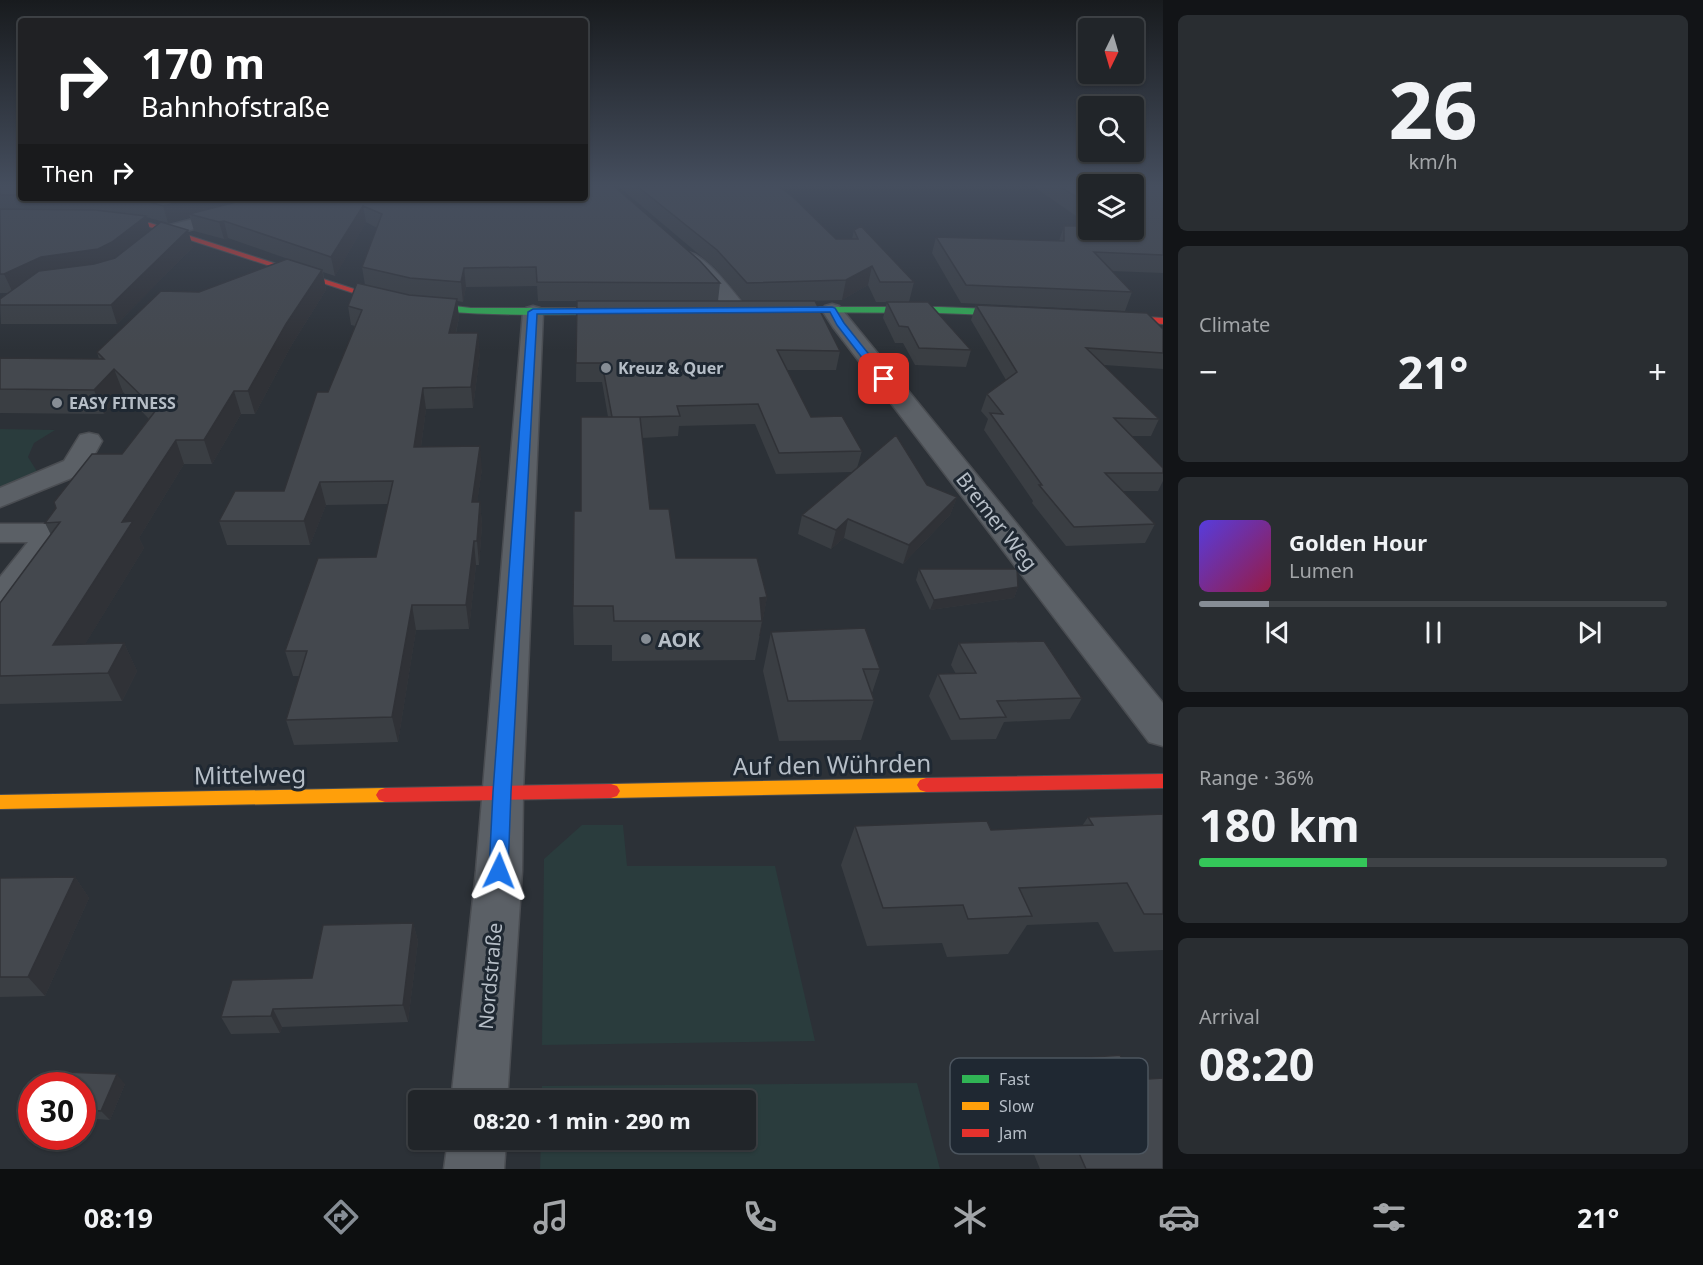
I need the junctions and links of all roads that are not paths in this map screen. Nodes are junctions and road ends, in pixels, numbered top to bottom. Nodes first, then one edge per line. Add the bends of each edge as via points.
1 (198, 241) edge
2 (673, 245) edge
3 (716, 310) edge
4 (750, 310) junction
5 (832, 310) junction
6 (636, 311) edge
7 (533, 312) junction
8 (1035, 314) edge
9 (1091, 317) edge
10 (1163, 321) edge
11 (89, 441) dead end
12 (0, 498) edge
13 (0, 533) edge
14 (0, 599) edge
15 (1163, 731) edge
16 (1163, 781) edge
17 (502, 792) junction
18 (0, 802) edge
19 (480, 1090) edge
20 (476, 1150) edge
21 (474, 1169) edge

1 - 7 street via 412,306
2 - 4 street
3 - 4 street
4 - 5 street
5 - 8 street
5 - 15 street, Bremer Weg
6 - 7 street
7 - 17 street, Nordstraße
9 - 10 street
11 - 12 street via 74,467
13 - 14 street via 52,533
16 - 17 street, Auf den Wührden
17 - 18 street, Mittelweg
17 - 19 street, Nordstraße
20 - 21 street

